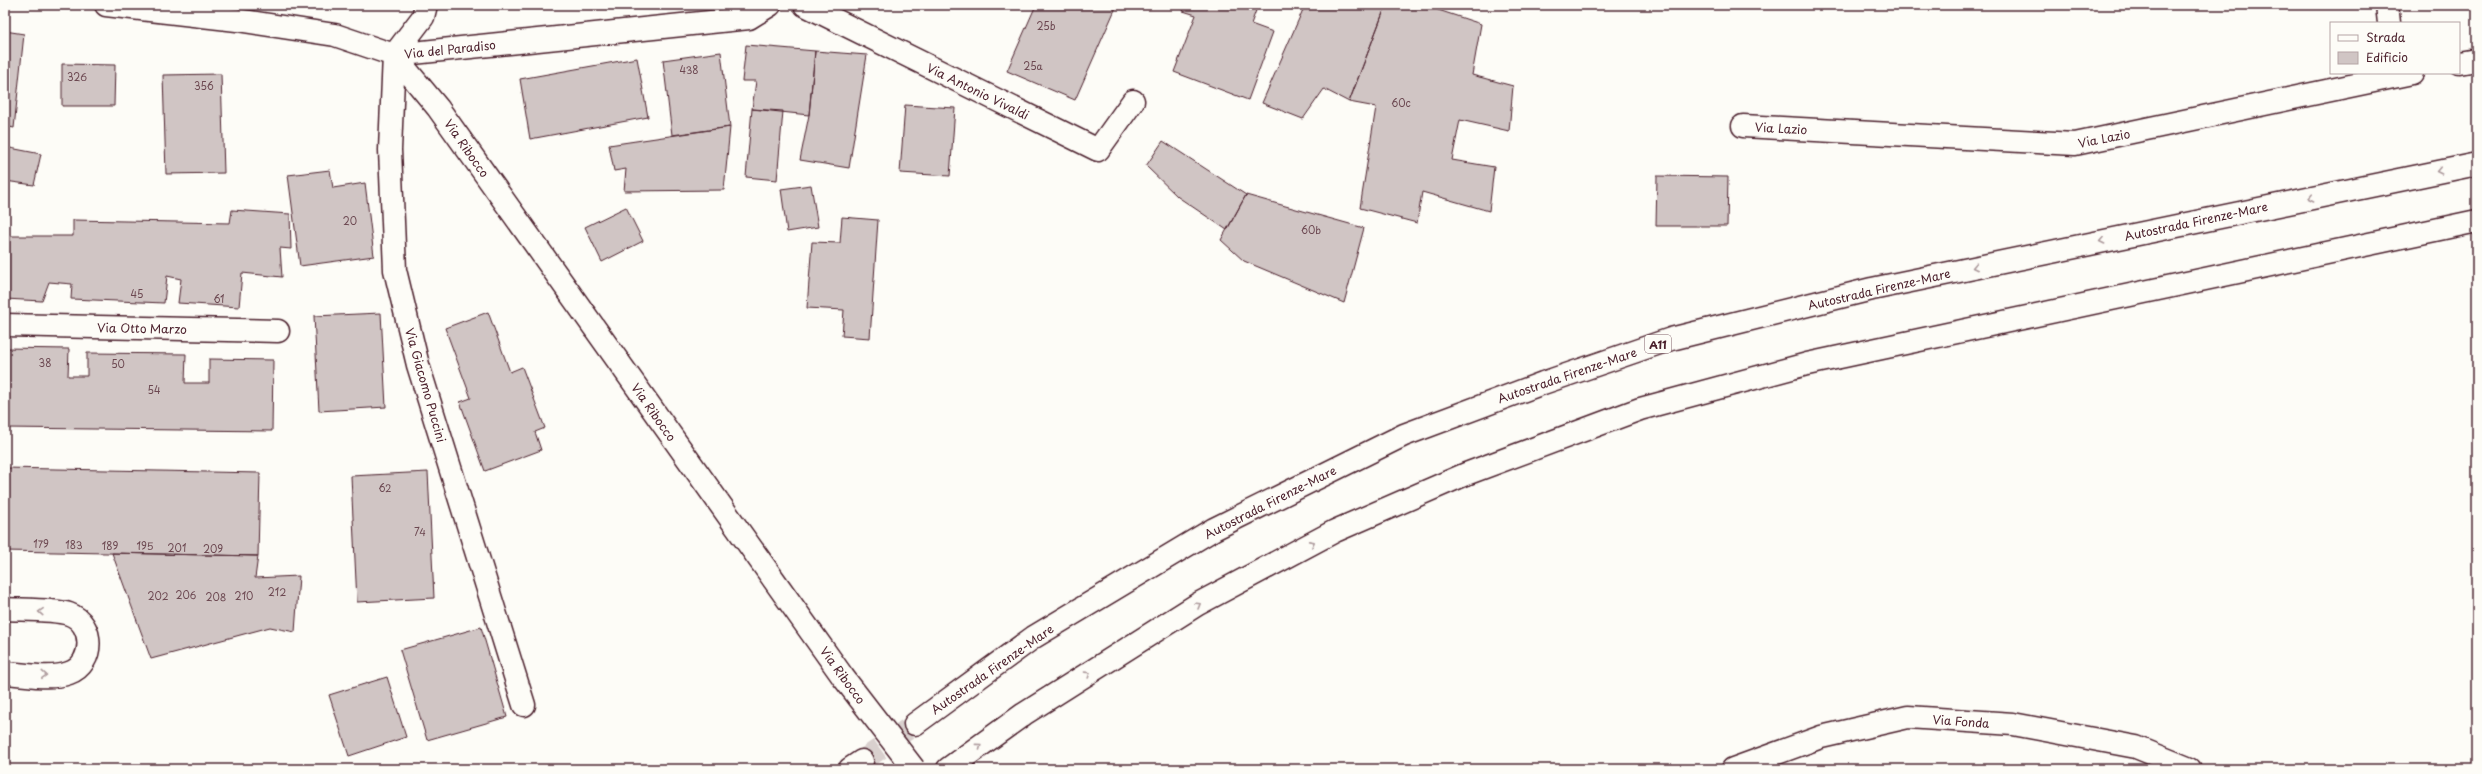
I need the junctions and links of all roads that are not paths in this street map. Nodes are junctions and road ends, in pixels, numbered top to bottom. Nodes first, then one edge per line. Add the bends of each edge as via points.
1 (106, 5) edge
2 (426, 5) edge
3 (770, 5) edge
4 (805, 5) edge
5 (2386, 5) edge
6 (2389, 22) edge
7 (394, 55) junction
8 (2477, 60) edge
9 (2460, 63) edge
10 (2400, 74) edge
11 (1133, 101) dead end
12 (1743, 126) dead end
13 (2477, 164) edge
14 (2477, 221) edge
15 (5, 326) edge
16 (278, 331) dead end
17 (5, 609) edge
18 (5, 673) edge
19 (524, 705) dead end
20 (915, 724) tunnel mouth
21 (914, 769) edge
22 (948, 769) edge
23 (1733, 769) edge
24 (2190, 769) edge

1 - 7 main road, Via del Paradiso via 237,20 335,35
2 - 7 main road via 424,17
3 - 7 main road, Via del Paradiso via 749,18
4 - 11 main road, Via Antonio Vivaldi via 1098,150
5 - 6 main road
7 - 19 main road, Via Giacomo Puccini via 390,150 395,270 418,366
7 - 21 main road, Via Ribocco, bridge via 438,108 843,677
8 - 9 main road
10 - 12 main road, Via Lazio via 2075,144
13 -> 20 main road, Autostrada Firenze-Mare / A11 via 1872,289 1671,339 1543,383 1404,435 1214,529 1034,637
22 -> 14 main road via 1024,714 1198,604 1335,531 1466,474 1640,409 1807,364
15 - 16 main road, Via Otto Marzo
18 -> 17 main road via 50,676 71,673 86,659 89,638 79,620 70,614 60,611
23 - 24 main road, Via Fonda via 1821,737 1908,717 2021,726 2136,747

